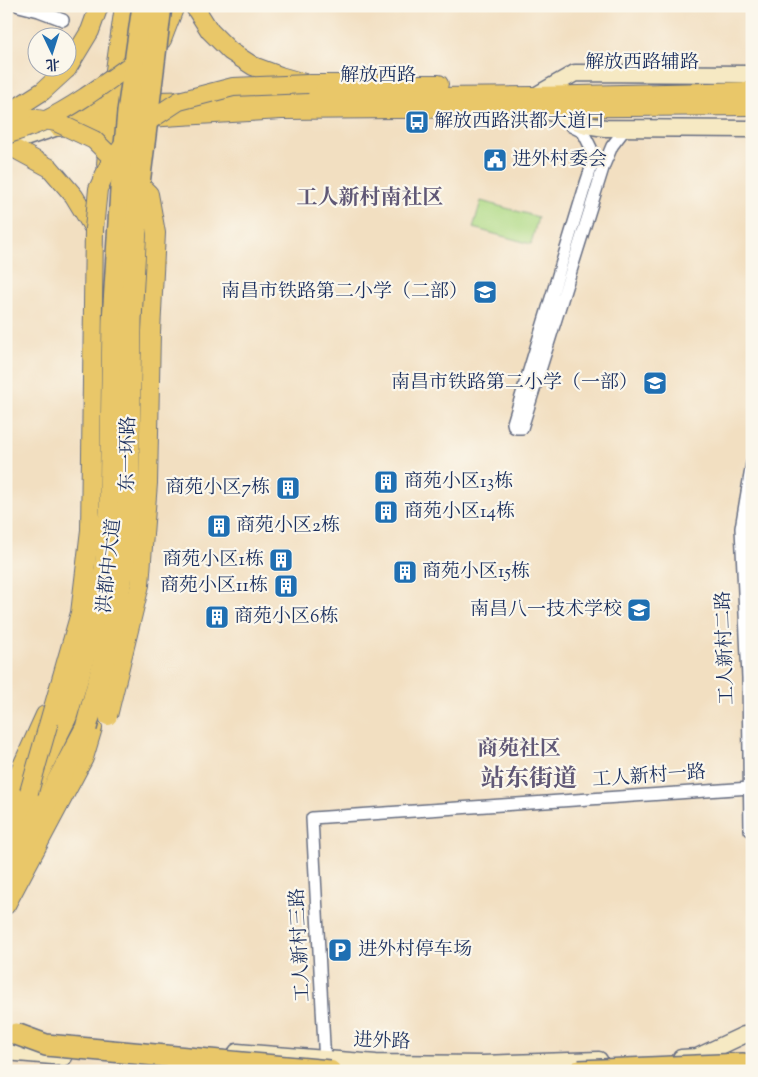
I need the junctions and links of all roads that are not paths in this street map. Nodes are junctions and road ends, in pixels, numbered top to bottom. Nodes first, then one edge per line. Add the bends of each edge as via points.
1 (18, 6) edge
2 (99, 6) edge
3 (106, 6) edge
4 (124, 6) edge
5 (143, 6) edge
6 (161, 6) edge
7 (165, 6) edge
8 (175, 6) edge
9 (194, 6) edge
10 (63, 20) dead end
11 (160, 45) junction
12 (117, 57) junction
13 (752, 74) edge
14 (752, 83) edge
15 (308, 84) junction
16 (752, 91) edge
17 (482, 96) junction
18 (535, 102) junction
19 (752, 106) edge
20 (6, 109) edge
21 (154, 109) junction
22 (752, 110) edge
23 (110, 113) junction
24 (6, 114) edge
25 (61, 120) junction
26 (6, 121) edge
27 (625, 129) junction
28 (752, 129) edge
29 (6, 134) edge
30 (6, 146) edge
31 (94, 229) junction
32 (752, 463) edge
33 (750, 788) junction
34 (29, 792) junction
35 (6, 801) edge
36 (312, 818) joint
37 (752, 830) edge
38 (6, 838) edge
39 (6, 878) edge
40 (6, 905) edge
41 (6, 919) edge
42 (752, 1035) edge
43 (9, 1040) edge
44 (752, 1057) edge
45 (699, 1064) edge
46 (327, 1067) edge
47 (752, 1068) edge
48 (223, 1071) edge
49 (579, 1071) edge
50 (714, 1071) edge

1 - 10 street
2 - 24 main road, bridge via 90,31 67,69 44,91
3 - 12 main road
4 - 12 main road, 洪都中大道
5 - 34 highway, 东一环路, bridge via 121,190 113,322 110,512 105,569 92,630 66,716
6 - 39 highway, 东一环路, bridge via 138,192 131,320 128,511 123,569 112,631 86,728
7 - 11 main road
7 - 29 main road, bridge via 156,35 139,59 42,122
8 - 11 main road
9 - 15 main road via 210,32 230,51 253,66
11 - 21 main road, 洪都中大道
12 - 23 main road, 洪都中大道
13 - 18 street via 575,73
14 - 18 street, 解放西路辅路 via 577,83
15 - 17 main road via 455,84
15 - 31 main road, bridge via 233,87 179,100 135,130 110,163 98,189
16 - 18 main road, 解放西路
17 - 18 main road, 解放西路
17 - 21 main road, 解放西路 via 309,98
18 - 19 main road, 解放西路
18 - 21 main road, 解放西路 via 281,110
18 - 22 street
18 - 27 street via 586,125
18 - 27 street via 583,132 591,148 593,162 513,424 517,428 522,428 604,166 612,146
20 - 25 street
21 - 23 main road, 解放西路
21 - 40 main road, 洪都中大道 via 140,256 137,524 127,618 84,758
23 - 25 main road, 解放西路
23 - 35 main road, 洪都中大道 via 96,363 96,521 90,580 79,638
24 - 41 main road, bridge via 56,122 94,140 149,194 156,234 148,483 140,585 108,716 82,781
25 - 26 main road, 解放西路
25 - 29 main road, 解放西路
25 - 30 street
27 - 28 street
30 - 31 main road via 50,168 74,196
31 - 34 main road, bridge via 90,530 80,613
32 - 33 street, 工人新村二路 via 741,528
33 - 36 street, 工人新村一路
33 - 37 street, 工人新村二路
34 - 38 highway, 东一环路
36 - 46 street, 工人新村三路
42 - 45 street, 进外路 via 744,1035
43 - 46 highway, bridge
43 - 48 street
44 - 50 street
45 - 46 street, 进外路 via 376,1063
47 - 49 highway, bridge via 743,1064

